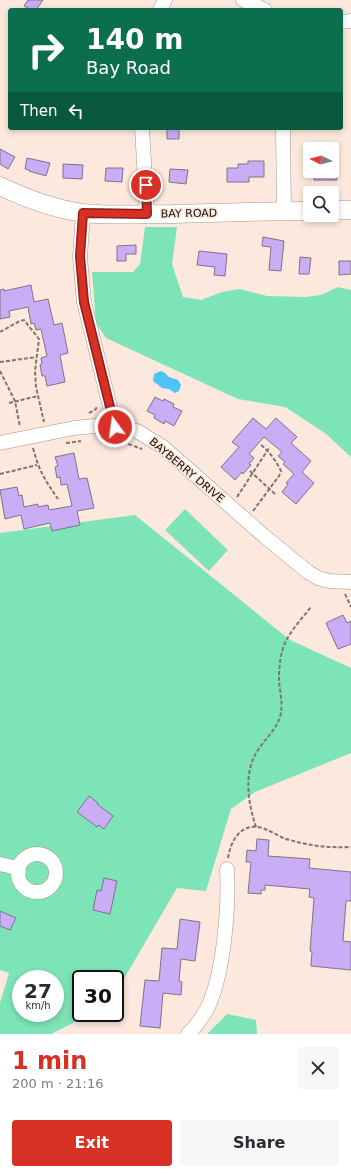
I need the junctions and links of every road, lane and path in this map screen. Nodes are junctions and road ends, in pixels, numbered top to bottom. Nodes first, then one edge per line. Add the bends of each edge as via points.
1 (243, 0) edge
2 (261, 8) edge
3 (142, 130) edge
4 (283, 130) edge
5 (0, 186) edge
6 (339, 210) edge
7 (351, 210) edge
8 (284, 211) junction
9 (303, 211) edge
10 (83, 213) junction
11 (147, 214) junction
12 (0, 332) edge
13 (37, 357) junction
14 (0, 362) edge
15 (0, 373) edge
16 (38, 396) junction
17 (15, 401) junction
18 (9, 402) dead end
19 (98, 404) dead end
20 (82, 415) dead end
21 (50, 421) dead end
22 (14, 428) dead end
23 (113, 433) junction
24 (84, 440) dead end
25 (0, 443) edge
26 (62, 444) dead end
27 (261, 445) dead end
28 (268, 449) junction
29 (27, 450) dead end
30 (143, 450) dead end
31 (37, 465) junction
32 (250, 471) dead end
33 (0, 474) edge
34 (252, 474) junction
35 (270, 489) junction
36 (276, 495) dead end
37 (237, 497) dead end
38 (58, 499) dead end
39 (253, 511) dead end
40 (350, 588) edge
41 (311, 607) dead end
42 (351, 608) edge
43 (256, 827) junction
44 (351, 847) edge
45 (0, 864) edge
46 (228, 869) joint
47 (19, 870) dead end
48 (188, 1034) edge

1 - 2 street
3 - 11 street
4 - 8 street
5 - 10 main road, BAY ROAD via 25,198
6 - 7 main road
8 - 9 main road, BAY ROAD
8 - 11 main road, BAY ROAD
10 - 11 main road, BAY ROAD
10 - 23 street via 80,256 84,302
12 - 13 path via 24,320 39,339
13 - 14 path
13 - 16 path via 35,371
15 - 17 path
16 - 17 path
16 - 21 path via 44,422
17 - 18 path
17 - 22 path via 20,427
19 - 20 path via 96,409
23 - 25 street, BAYBERRY DRIVE via 101,426 85,427
23 - 30 path
23 - 40 street, BAYBERRY DRIVE via 137,432 163,447 308,572 318,578
24 - 26 path
27 - 28 path
28 - 34 path
28 - 35 path via 281,471
29 - 31 path via 33,447
31 - 33 path
31 - 38 path
32 - 34 path
34 - 35 path
34 - 37 path
35 - 36 path
35 - 39 path
40 - 42 path via 344,593
41 - 43 path via 286,640 280,662 280,717 250,764 250,801
43 - 44 path via 288,840 311,845
43 - 46 path via 245,828 236,836 230,849
45 - 47 street
46 - 48 street via 221,958 212,998 201,1019

